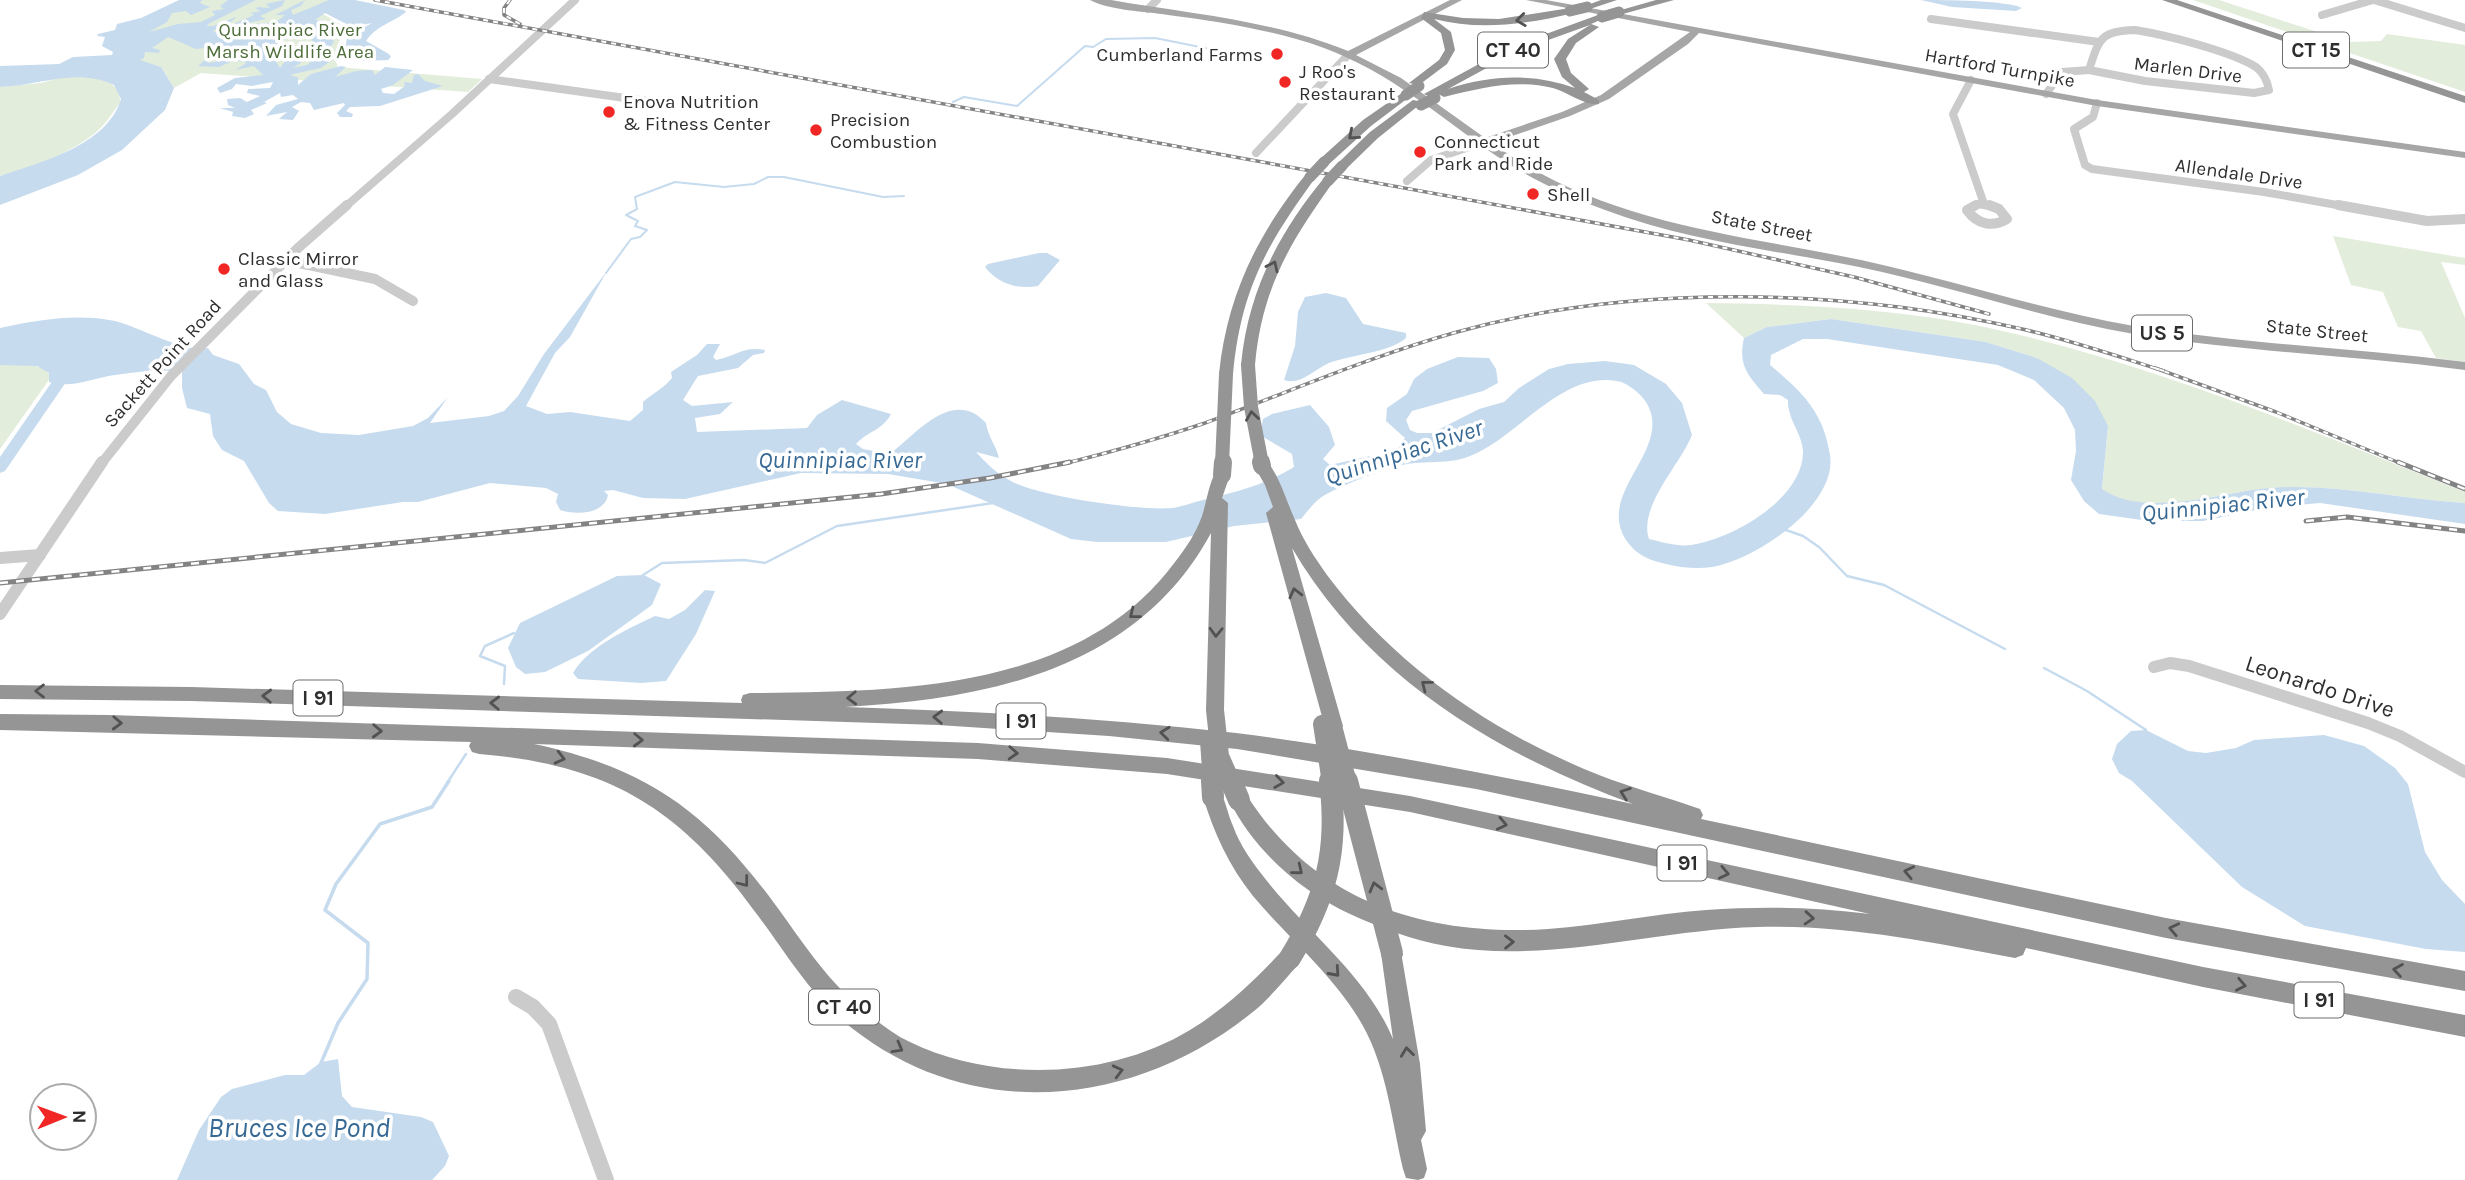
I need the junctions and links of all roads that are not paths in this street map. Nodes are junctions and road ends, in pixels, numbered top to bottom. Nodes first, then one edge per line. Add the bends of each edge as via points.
1 (575, 0) edge
2 (1095, 0) edge
3 (1157, 0) edge
4 (1457, 0) edge
5 (1531, 0) edge
6 (1612, 0) edge
7 (1632, 0) edge
8 (1671, 0) edge
9 (2167, 0) edge
10 (2182, 0) edge
11 (2373, 0) edge
12 (1148, 9) junction
13 (1585, 10) junction
14 (1612, 14) junction
15 (1426, 15) junction
16 (2322, 15) dead end
17 (1931, 19) dead end
18 (2465, 28) edge
19 (1697, 30) junction
20 (2099, 42) junction
21 (1477, 54) dead end
22 (1348, 55) junction
23 (1457, 65) dead end
24 (2089, 70) junction
25 (489, 79) junction
26 (1971, 80) junction
27 (1417, 85) junction
28 (2046, 94) junction
29 (1432, 96) junction
30 (2465, 98) edge
31 (1598, 100) junction
32 (661, 103) dead end
33 (2098, 103) junction
34 (1484, 142) junction
35 (1256, 153) dead end
36 (2465, 155) edge
37 (1407, 181) dead end
38 (1984, 204) dead end
39 (2465, 219) edge
40 (285, 260) junction
41 (413, 301) dead end
42 (2465, 366) edge
43 (1222, 475) junction
44 (1291, 546) junction
45 (40, 555) junction
46 (0, 558) edge
47 (0, 614) edge
48 (2154, 667) dead end
49 (0, 692) edge
50 (636, 708) junction
51 (1213, 708) junction
52 (0, 722) edge
53 (1327, 725) junction
54 (448, 734) junction
55 (2465, 772) edge
56 (1806, 850) junction
57 (2174, 971) junction
58 (2465, 981) edge
59 (516, 997) dead end
60 (2465, 1026) edge
61 (1416, 1175) edge
62 (606, 1180) edge

1 - 25 street, Sackett Point Road
2 - 12 main road, State Street / US 5
3 - 12 street
4 - 15 main road
5 - 19 main road, Hartford Turnpike
6 - 13 highway
7 - 14 highway, CT 40
8 - 14 highway
9 - 30 highway, CT 15
10 - 30 highway, CT 15
11 - 16 street
11 - 18 street
12 - 22 main road, State Street / US 5 via 1246,23
13 - 14 highway, CT 40
13 -> 15 highway, bridge via 1494,22
13 - 21 highway, CT 40
14 - 29 highway, CT 40 via 1504,54
14 - 31 highway via 1578,37 1560,62 1570,80
15 - 22 main road
15 - 27 highway via 1444,30 1450,50
17 - 20 street
19 - 26 main road, Hartford Turnpike
19 - 31 main road via 1685,43
20 - 24 street
20 - 24 street, Marlen Drive via 2123,31 2166,35 2255,67 2266,77 2269,90 2253,93 2145,81
22 - 34 main road, State Street / US 5 via 1399,81
22 - 35 street
23 - 27 highway, CT 40
24 - 28 street, Marlen Drive via 2063,70 2055,75
25 - 32 street
25 - 40 street, Sackett Point Road
26 - 28 main road, Hartford Turnpike
26 - 38 street via 1953,114
27 -> 43 highway, CT 40, bridge via 1310,177 1271,229 1244,279 1231,325
28 - 33 main road, Hartford Turnpike
29 - 31 highway via 1518,79 1555,84
44 -> 29 highway, bridge via 1262,466 1252,418 1248,365 1253,320 1266,279 1296,224 1328,181 1399,116
31 - 34 main road
33 - 36 main road, Hartford Turnpike
33 - 39 street, Allendale Drive via 2091,120 2074,129 2085,165 2092,169 2264,192 2427,221
34 - 37 street via 1426,162
34 - 42 main road, State Street / US 5 via 1552,184 1663,226 1877,268 2136,330
40 - 41 street via 376,279
40 - 45 street, Sackett Point Road via 176,371 119,438
43 -> 50 highway, CT 40 via 1206,526 1182,565 1152,600 1106,634 1041,667 988,684 914,696 681,699
43 -> 51 highway
53 -> 44 highway
56 -> 44 highway via 1769,833 1619,791 1548,760 1481,723 1422,682 1372,639
45 - 46 street
45 - 47 street, Sackett Point Road
48 - 55 street, Leonardo Drive via 2170,663 2189,666 2368,723
50 -> 49 highway, I 91
56 -> 50 highway, I 91 via 1462,779 1215,738 1060,723
51 -> 57 highway, bridge via 1220,756 1239,800 1273,847 1316,884 1383,920 1442,937 1512,942 1714,919 1812,918 1989,943 2126,971
51 -> 61 highway, bridge via 1209,752 1213,797 1227,838 1246,872 1352,991 1374,1023 1392,1070
52 -> 54 highway, I 91
54 -> 53 highway, CT 40, bridge via 465,745 519,750 587,765 634,785 691,822 822,984 848,1012 896,1047 954,1071 998,1080 1044,1082 1137,1066 1182,1048 1219,1027 1262,991 1290,958 1316,912 1334,851
61 -> 53 highway, bridge via 1413,1105 1392,953
54 -> 57 highway, I 91 via 990,752 1223,774 1422,807
58 -> 56 highway, I 91 via 2239,942
57 -> 60 highway, I 91
59 - 62 street via 549,1024

